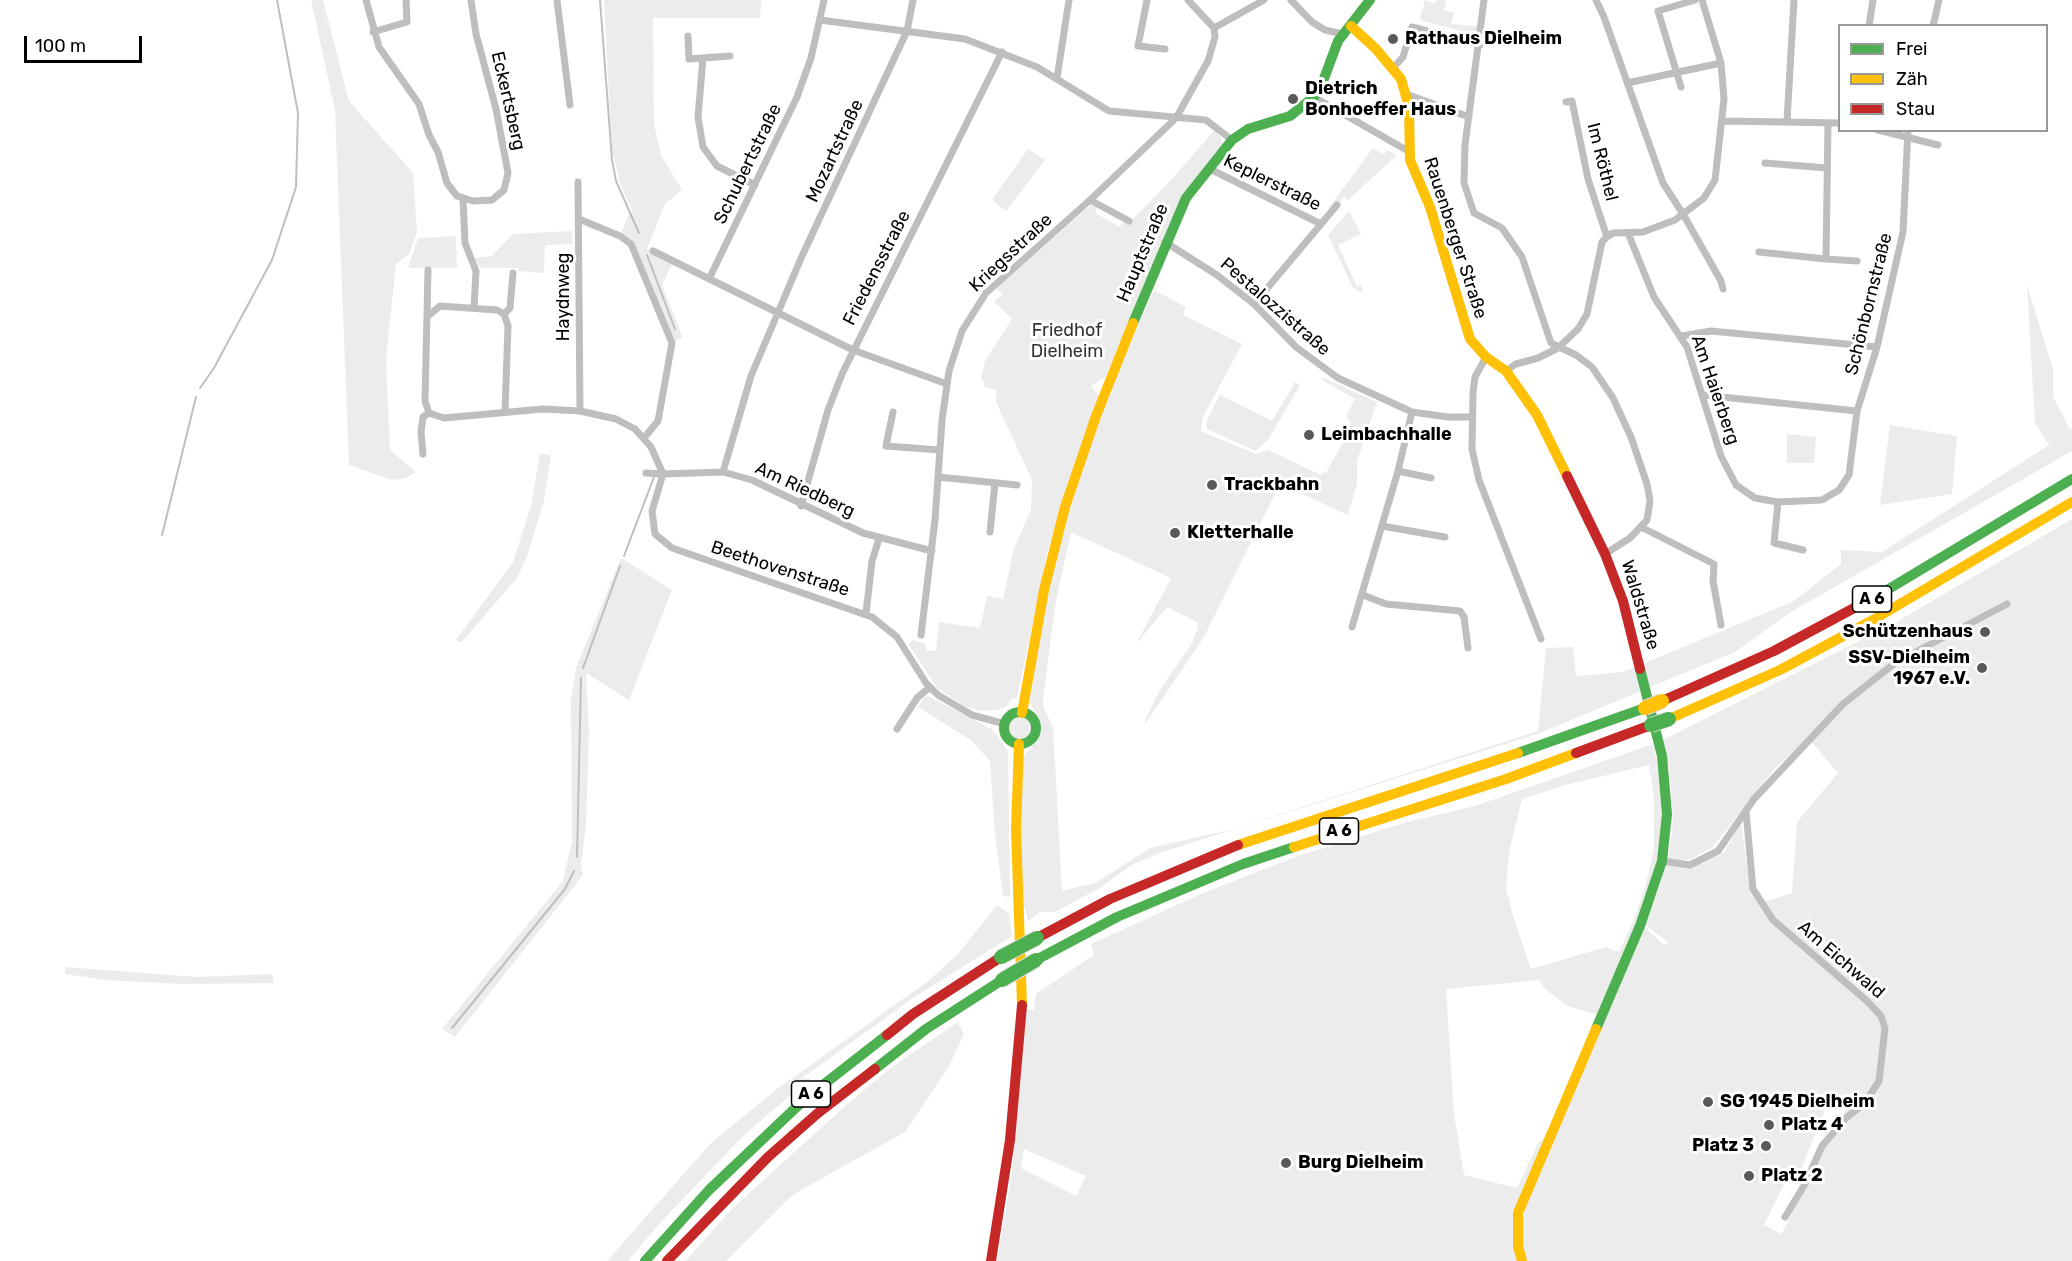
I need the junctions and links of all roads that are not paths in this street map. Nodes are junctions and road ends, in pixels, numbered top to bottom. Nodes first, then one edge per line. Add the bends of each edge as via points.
1 (366, 0) edge
2 (406, 0) edge
3 (471, 0) edge
4 (557, 0) edge
5 (824, 0) edge
6 (913, 0) edge
7 (1069, 0) edge
8 (1147, 0) edge
9 (1188, 0) edge
10 (1264, 0) edge
11 (1292, 0) edge
12 (1371, 0) edge
13 (1484, 0) edge
14 (1596, 0) edge
15 (1695, 0) edge
16 (1702, 0) edge
17 (1794, 0) edge
18 (1873, 0) edge
19 (1939, 0) edge
20 (820, 20) junction
21 (1869, 24) edge
22 (1933, 24) edge
23 (1214, 28) junction
24 (1347, 30) junction
25 (907, 31) junction
26 (374, 32) junction
27 (688, 36) dead end
28 (1480, 45) junction
29 (1165, 49) dead end
30 (1002, 52) junction
31 (730, 56) dead end
32 (703, 58) junction
33 (1721, 63) junction
34 (1393, 68) junction
35 (1677, 71) junction
36 (1057, 78) junction
37 (1627, 83) junction
38 (1681, 87) dead end
39 (1406, 94) junction
40 (1314, 97) junction
41 (1566, 102) dead end
42 (570, 105) dead end
43 (1469, 117) junction
44 (1176, 118) junction
45 (1724, 121) junction
46 (1787, 121) junction
47 (1828, 123) junction
48 (1838, 123) edge
49 (1893, 132) edge
50 (1908, 134) edge
51 (1232, 140) junction
52 (1938, 145) dead end
53 (1408, 151) junction
54 (1765, 163) dead end
55 (1827, 168) junction
56 (1210, 169) junction
57 (578, 182) dead end
58 (754, 185) junction
59 (463, 199) junction
60 (1090, 201) junction
61 (1338, 205) dead end
62 (1683, 214) junction
63 (579, 219) junction
64 (1129, 222) dead end
65 (1322, 224) junction
66 (1628, 233) junction
67 (1607, 237) junction
68 (1165, 242) junction
69 (653, 251) dead end
70 (1759, 252) dead end
71 (1826, 259) junction
72 (1857, 261) dead end
73 (428, 270) dead end
74 (513, 273) dead end
75 (709, 279) junction
76 (1723, 289) dead end
77 (1254, 304) junction
78 (474, 308) junction
79 (777, 312) junction
80 (504, 314) junction
81 (429, 315) junction
82 (1682, 336) junction
83 (1877, 347) junction
84 (1558, 348) junction
85 (853, 350) junction
86 (1486, 357) junction
87 (1506, 371) junction
88 (947, 384) junction
89 (1702, 395) junction
90 (506, 411) junction
91 (580, 411) junction
92 (1857, 411) junction
93 (893, 412) dead end
94 (1412, 412) junction
95 (429, 413) junction
96 (1471, 417) junction
97 (644, 438) junction
98 (940, 450) junction
99 (423, 454) dead end
100 (1398, 471) junction
101 (723, 472) junction
102 (646, 474) dead end
103 (663, 474) junction
104 (938, 477) junction
105 (1431, 478) dead end
106 (2072, 479) edge
107 (995, 483) junction
108 (1017, 485) dead end
109 (1778, 502) junction
110 (2072, 502) edge
111 (801, 506) junction
112 (1382, 526) junction
113 (1643, 528) junction
114 (990, 532) dead end
115 (1444, 537) dead end
116 (879, 539) junction
117 (932, 550) junction
118 (1803, 550) dead end
119 (1605, 554) junction
120 (1363, 595) junction
121 (2007, 604) dead end
122 (866, 613) junction
123 (1720, 625) dead end
124 (1352, 627) dead end
125 (921, 635) dead end
126 (1542, 639) dead end
127 (1468, 648) dead end
128 (930, 687) junction
129 (1022, 712) junction
130 (1005, 724) junction
131 (897, 729) dead end
132 (1019, 744) junction
133 (1746, 812) junction
134 (1662, 861) junction
135 (1785, 1217) dead end
136 (645, 1261) edge
137 (667, 1261) edge
138 (991, 1261) edge
139 (1522, 1261) edge

1 - 26 street
2 - 26 street via 407,22
3 - 59 street, Eckertsberg via 508,173 504,190 492,200
4 - 42 street
5 - 20 street, Schubertstraße
6 - 25 street, Mozartstraße
7 - 36 street
8 - 29 street via 1138,46
9 - 23 street
10 - 23 street
11 - 24 street via 1325,30
12 - 24 main road, Hauptstraße
13 - 28 street
14 - 37 street
15 - 35 street via 1658,11
16 - 33 street
17 - 46 street
18 - 21 street
19 - 22 street
20 - 25 street
20 - 58 street, Schubertstraße via 804,80
23 - 44 street, Kriegsstraße via 1208,61
24 - 34 main road, Rauenberger Straße
24 - 40 main road, Hauptstraße
25 - 30 street via 965,39
25 - 79 street, Mozartstraße
26 - 59 street via 379,46 419,104 452,191
27 - 32 street via 690,59
28 - 34 street via 1412,27 1403,57
28 - 43 street
30 - 36 street
30 - 85 street, Friedensstraße
31 - 32 street
32 - 58 street via 698,117 703,147 717,166
33 - 35 street
33 - 45 street
34 - 39 main road, Rauenberger Straße
35 - 37 street
35 - 38 street
36 - 44 street via 1109,111
37 - 62 street via 1663,183
39 - 43 street
39 - 53 main road, Rauenberger Straße
40 - 51 main road, Hauptstraße via 1290,116 1248,129
40 - 53 street
41 - 67 street, Im Röthel via 1572,101 1588,179
43 - 84 street via 1463,171 1471,207 1480,218 1502,228 1519,253 1547,336
44 - 51 street via 1206,120
44 - 60 street, Kriegsstraße
45 - 46 street
45 - 62 street via 1715,180 1704,198
46 - 47 street
47 - 48 street
47 - 55 street
49 - 50 street
50 - 52 street
50 - 83 street, Schönbornstraße via 1903,232
51 - 56 main road, Hauptstraße
53 - 86 main road, Rauenberger Straße via 1430,207 1462,318 1470,339
54 - 55 street
55 - 71 street
56 - 65 street, Keplerstraße
56 - 68 main road, Hauptstraße via 1186,198
57 - 63 street, Haydnweg
58 - 75 street, Schubertstraße
59 - 78 street via 465,243 476,271
60 - 64 street
60 - 88 street, Kriegsstraße via 986,293 962,331
61 - 65 street, Keplerstraße
62 - 66 street via 1659,228
62 - 76 street
63 - 91 street, Haydnweg
63 - 97 street via 631,244 672,343 658,421
65 - 77 street, Keplerstraße
66 - 67 street
66 - 82 street, Am Haierberg via 1654,297
67 - 84 street via 1602,242 1587,314
68 - 77 street, Pestalozzistraße
68 - 129 main road, Hauptstraße via 1096,416 1053,551
69 - 75 street
70 - 71 street
71 - 72 street
73 - 81 street
74 - 80 street via 510,308
75 - 79 street
77 - 94 street, Pestalozzistraße via 1318,365 1367,393
78 - 80 street
78 - 81 street via 440,306
79 - 85 street
79 - 101 street, Mozartstraße via 741,406
80 - 90 street via 508,326
81 - 95 street via 425,401
82 - 83 street via 1711,331
82 - 89 street, Am Haierberg
83 - 92 street, Schönbornstraße
84 - 87 street
84 - 113 street via 1592,367 1623,415 1647,484 1650,501
85 - 88 street
85 - 111 street, Friedensstraße via 831,400
86 - 87 main road, Waldstraße
86 - 96 street via 1476,377
87 - 119 main road, Waldstraße via 1537,415
88 - 98 street, Kriegsstraße
89 - 92 street
89 - 109 street, Am Haierberg via 1736,485 1755,498
90 - 91 street
90 - 95 street via 444,418
91 - 97 street via 616,419
92 - 109 street, Am Haierberg via 1849,475 1839,490 1822,500
93 - 98 street via 886,446
94 - 96 street, Pestalozzistraße
94 - 100 street
95 - 99 street via 423,417
96 - 126 street via 1472,449 1479,480
97 - 103 street
98 - 104 street, Kriegsstraße
100 - 105 street
100 - 112 street
101 - 103 street, Am Riedberg
101 - 111 street, Am Riedberg via 752,480
102 - 103 street, Am Riedberg
103 - 122 street, Beethovenstraße via 652,520 655,534 661,540 685,554
104 - 107 street
104 - 117 street, Kriegsstraße
106 - 136 main road, A 6, bridge via 1863,604 1737,669 1560,740 1224,850 1110,899 1001,957 913,1014 805,1099 709,1190
107 - 108 street
107 - 114 street
109 - 118 street via 1774,543
110 - 137 main road, A 6, bridge via 1873,620 1780,670 1669,719 1506,779 1243,864 1118,917 1036,960 926,1029 818,1113 768,1157
111 - 116 street, Am Riedberg
112 - 115 street
112 - 120 street
113 - 119 street
113 - 123 street via 1714,564
116 - 117 street, Am Riedberg
116 - 122 street via 872,561
117 - 125 street, Kriegsstraße
119 - 134 main road, Waldstraße via 1623,601 1662,756 1668,814
120 - 124 street
120 - 127 street via 1386,604 1460,611
121 - 133 street via 1895,663 1843,704
122 - 128 street, Beethovenstraße via 897,637
128 - 130 street, Beethovenstraße via 958,709
128 - 131 street via 917,698
129 - 130 main road via 1010,716
129 - 132 main road via 1032,717 1036,727 1029,741
130 - 132 main road via 1007,738
132 - 138 main road via 1016,830 1023,988 1010,1140
133 - 134 street via 1718,851 1690,865
133 - 135 street, Am Eichwald via 1753,889 1773,920 1867,1001 1881,1016 1885,1028 1879,1082 1865,1103 1822,1146
134 - 139 main road, Waldstraße via 1640,926 1518,1213

